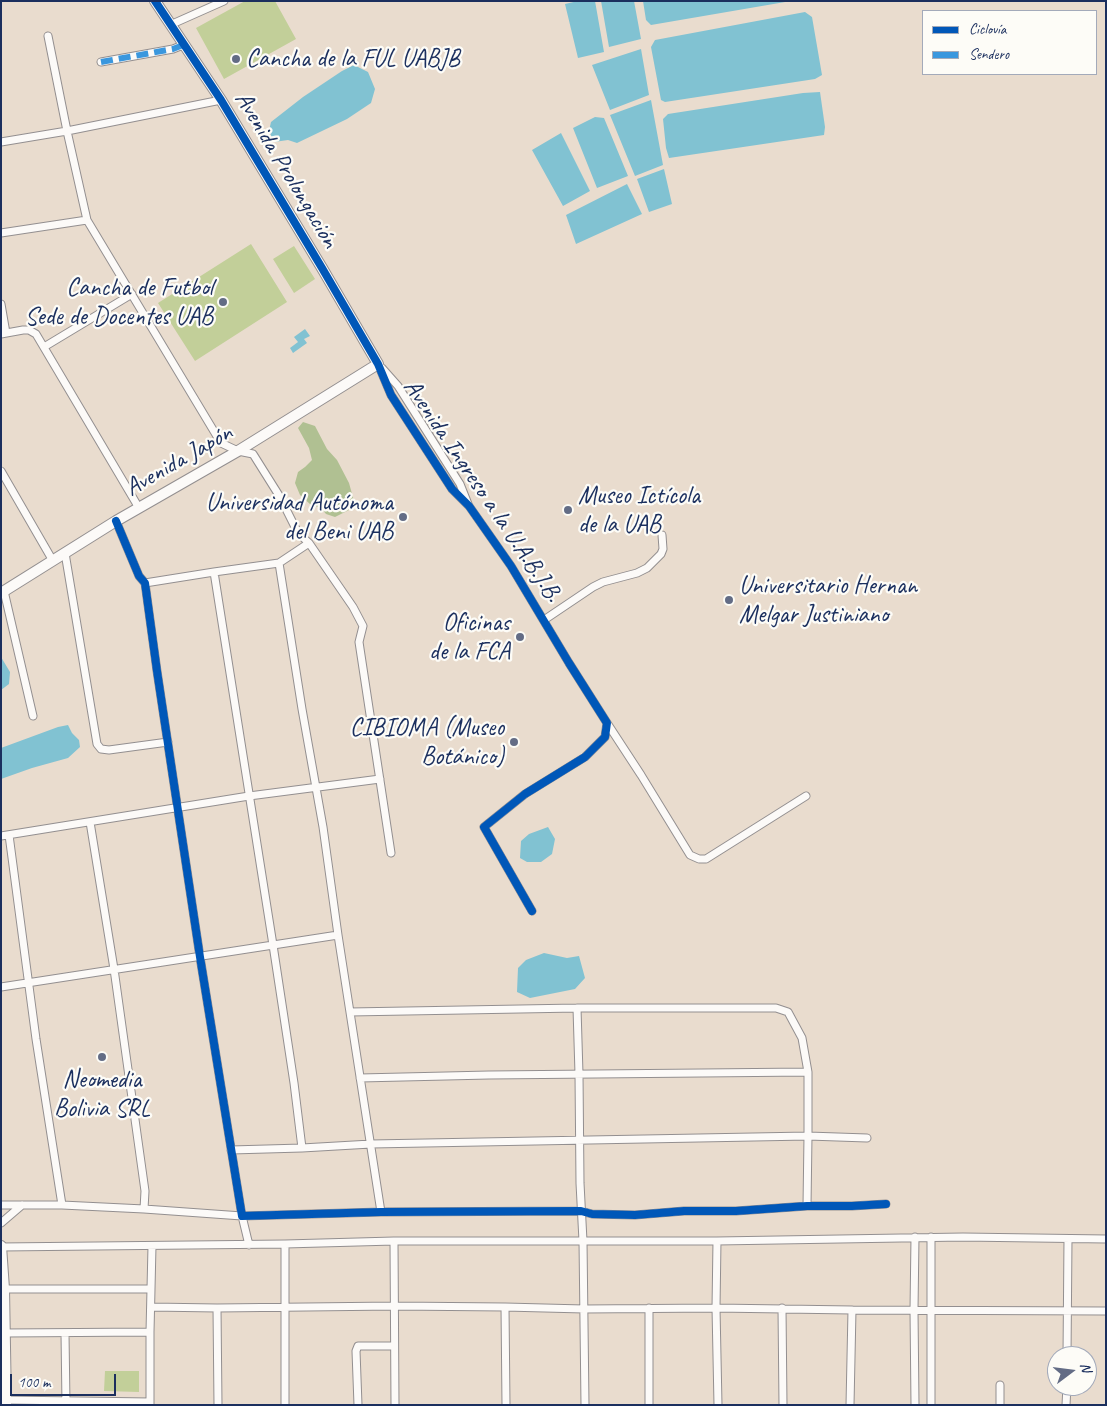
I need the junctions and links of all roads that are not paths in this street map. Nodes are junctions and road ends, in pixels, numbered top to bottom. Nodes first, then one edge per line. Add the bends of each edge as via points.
1 (155, 1) edge
2 (224, 1) edge
3 (170, 25) junction
4 (48, 36) dead end
5 (183, 45) junction
6 (101, 62) dead end
7 (221, 100) junction
8 (67, 131) junction
9 (1, 142) edge
10 (87, 220) junction
11 (1, 233) edge
12 (132, 294) junction
13 (1, 304) edge
14 (4, 334) edge
15 (44, 347) junction
16 (378, 364) junction
17 (238, 452) junction
18 (1, 471) edge
19 (469, 506) junction
20 (139, 508) junction
21 (116, 521) junction
22 (662, 535) dead end
23 (309, 543) junction
24 (65, 553) junction
25 (53, 561) junction
26 (279, 563) junction
27 (214, 572) junction
28 (145, 583) junction
29 (3, 592) edge
30 (544, 620) junction
31 (33, 716) dead end
32 (606, 723) junction
33 (168, 742) junction
34 (380, 779) junction
35 (316, 788) junction
36 (250, 796) junction
37 (806, 796) dead end
38 (178, 807) junction
39 (90, 822) junction
40 (5, 836) edge
41 (391, 853) dead end
42 (532, 911) dead end
43 (338, 936) junction
44 (273, 945) junction
45 (200, 957) junction
46 (114, 969) junction
47 (29, 983) junction
48 (1, 987) edge
49 (577, 1008) junction
50 (350, 1012) junction
51 (808, 1072) junction
52 (579, 1074) junction
53 (360, 1078) junction
54 (808, 1136) junction
55 (867, 1138) dead end
56 (580, 1140) junction
57 (371, 1144) junction
58 (302, 1148) junction
59 (231, 1150) junction
60 (886, 1204) dead end
61 (1, 1205) edge
62 (22, 1205) junction
63 (62, 1206) junction
64 (807, 1206) junction
65 (144, 1209) junction
66 (581, 1211) junction
67 (382, 1212) junction
68 (242, 1216) junction
69 (1, 1223) edge
70 (915, 1237) junction
71 (931, 1237) junction
72 (1068, 1239) junction
73 (1106, 1239) edge
74 (394, 1241) junction
75 (717, 1241) junction
76 (583, 1242) junction
77 (285, 1244) junction
78 (249, 1245) junction
79 (152, 1246) junction
80 (1, 1247) edge
81 (4, 1289) junction
82 (151, 1289) junction
83 (395, 1306) junction
84 (151, 1307) junction
85 (505, 1307) junction
86 (217, 1308) junction
87 (285, 1308) junction
88 (649, 1308) junction
89 (716, 1308) junction
90 (782, 1308) junction
91 (584, 1309) junction
92 (852, 1310) junction
93 (914, 1310) junction
94 (931, 1310) junction
95 (1067, 1311) junction
96 (1106, 1311) edge
97 (150, 1332) junction
98 (5, 1333) junction
99 (65, 1333) junction
100 (394, 1346) junction
101 (1066, 1346) edge
102 (1000, 1385) dead end
103 (6, 1402) edge
104 (66, 1403) edge
105 (150, 1403) edge
106 (218, 1405) edge
107 (286, 1405) edge
108 (358, 1405) edge
109 (395, 1405) edge
110 (506, 1405) edge
111 (585, 1405) edge
112 (649, 1405) edge
113 (718, 1405) edge
114 (783, 1405) edge
115 (850, 1405) edge
116 (915, 1405) edge
117 (931, 1405) edge
118 (1000, 1405) edge

1 - 3 street, Avenida Prolongación
2 - 3 street
3 - 5 street, Avenida Prolongación
4 - 8 street
5 - 6 street
5 - 7 street, Avenida Prolongación
7 - 8 street
7 - 16 street, Avenida Prolongación
8 - 9 street
8 - 10 street
10 - 11 street
10 - 12 street
12 - 15 street
12 - 17 street via 221,443
13 - 14 street
14 - 15 street via 29,330 36,334
15 - 20 street
16 - 17 street, Avenida Japón
16 - 19 street, Avenida Ingreso a la U.A.B.J.B. via 398,386 460,484
16 - 19 street, Avenida Ingreso a la U.A.B.J.B. via 390,395 452,489
17 - 20 street, Avenida Japón
17 - 23 street via 253,454 298,533
18 - 25 street
19 - 30 street, Avenida Ingreso a la U.A.B.J.B.
20 - 21 street, Avenida Japón
21 - 24 street, Avenida Japón
21 - 28 street
22 - 30 street via 661,554 646,568 593,587
23 - 26 street
23 - 34 street via 353,607 362,626 359,642
24 - 25 street, Avenida Japón
24 - 33 street via 97,744 101,749 109,750
25 - 29 street, Avenida Japón
26 - 27 street
26 - 35 street
27 - 28 street
27 - 36 street
28 - 33 street
29 - 31 street
30 - 32 street, Avenida Ingreso a la U.A.B.J.B.
32 - 37 street, Avenida Ingreso a la U.A.B.J.B. via 690,855 699,859 706,858
32 - 42 street via 605,737 585,757 525,794 484,827
33 - 38 street
34 - 35 street
34 - 41 street
35 - 36 street
35 - 43 street
36 - 38 street
36 - 44 street
38 - 39 street
38 - 45 street
39 - 40 street
39 - 46 street
40 - 47 street
43 - 44 street
43 - 50 street
44 - 45 street
44 - 58 street
45 - 46 street
45 - 59 street
46 - 47 street
46 - 65 street via 145,1192
47 - 48 street
47 - 63 street
49 - 50 street
49 - 51 street via 776,1008 788,1012 802,1038
49 - 52 street
50 - 53 street
51 - 52 street
51 - 54 street
52 - 53 street
52 - 56 street
53 - 57 street
54 - 55 street
54 - 56 street
54 - 64 street
56 - 57 street
56 - 66 street
57 - 58 street
57 - 67 street
58 - 59 street
59 - 68 street
60 - 64 street
61 - 62 street
62 - 63 street
62 - 69 street
63 - 65 street
64 - 66 street via 635,1214
65 - 68 street
66 - 67 street
66 - 76 street
67 - 68 street
68 - 78 street
70 - 71 street
70 - 75 street
70 - 93 street
71 - 72 street
71 - 94 street
72 - 73 street
72 - 95 street
74 - 76 street
74 - 77 street
74 - 83 street
75 - 76 street
75 - 89 street
76 - 91 street
77 - 78 street
77 - 87 street
78 - 79 street
79 - 80 street
79 - 82 street
80 - 81 street
81 - 82 street
81 - 98 street
82 - 84 street
83 - 85 street
83 - 87 street
83 - 100 street
84 - 86 street
84 - 97 street
85 - 91 street
85 - 110 street
86 - 87 street
86 - 106 street
87 - 107 street
88 - 89 street
88 - 91 street
88 - 112 street
89 - 90 street
89 - 113 street
90 - 92 street
90 - 114 street
91 - 111 street
92 - 93 street
92 - 115 street
93 - 94 street
93 - 116 street
94 - 95 street
94 - 117 street
95 - 96 street
95 - 101 street
97 - 99 street
97 - 105 street
98 - 99 street
98 - 103 street
99 - 104 street
100 - 108 street via 358,1346
100 - 109 street
102 - 118 street
103 - 104 street
104 - 105 street

